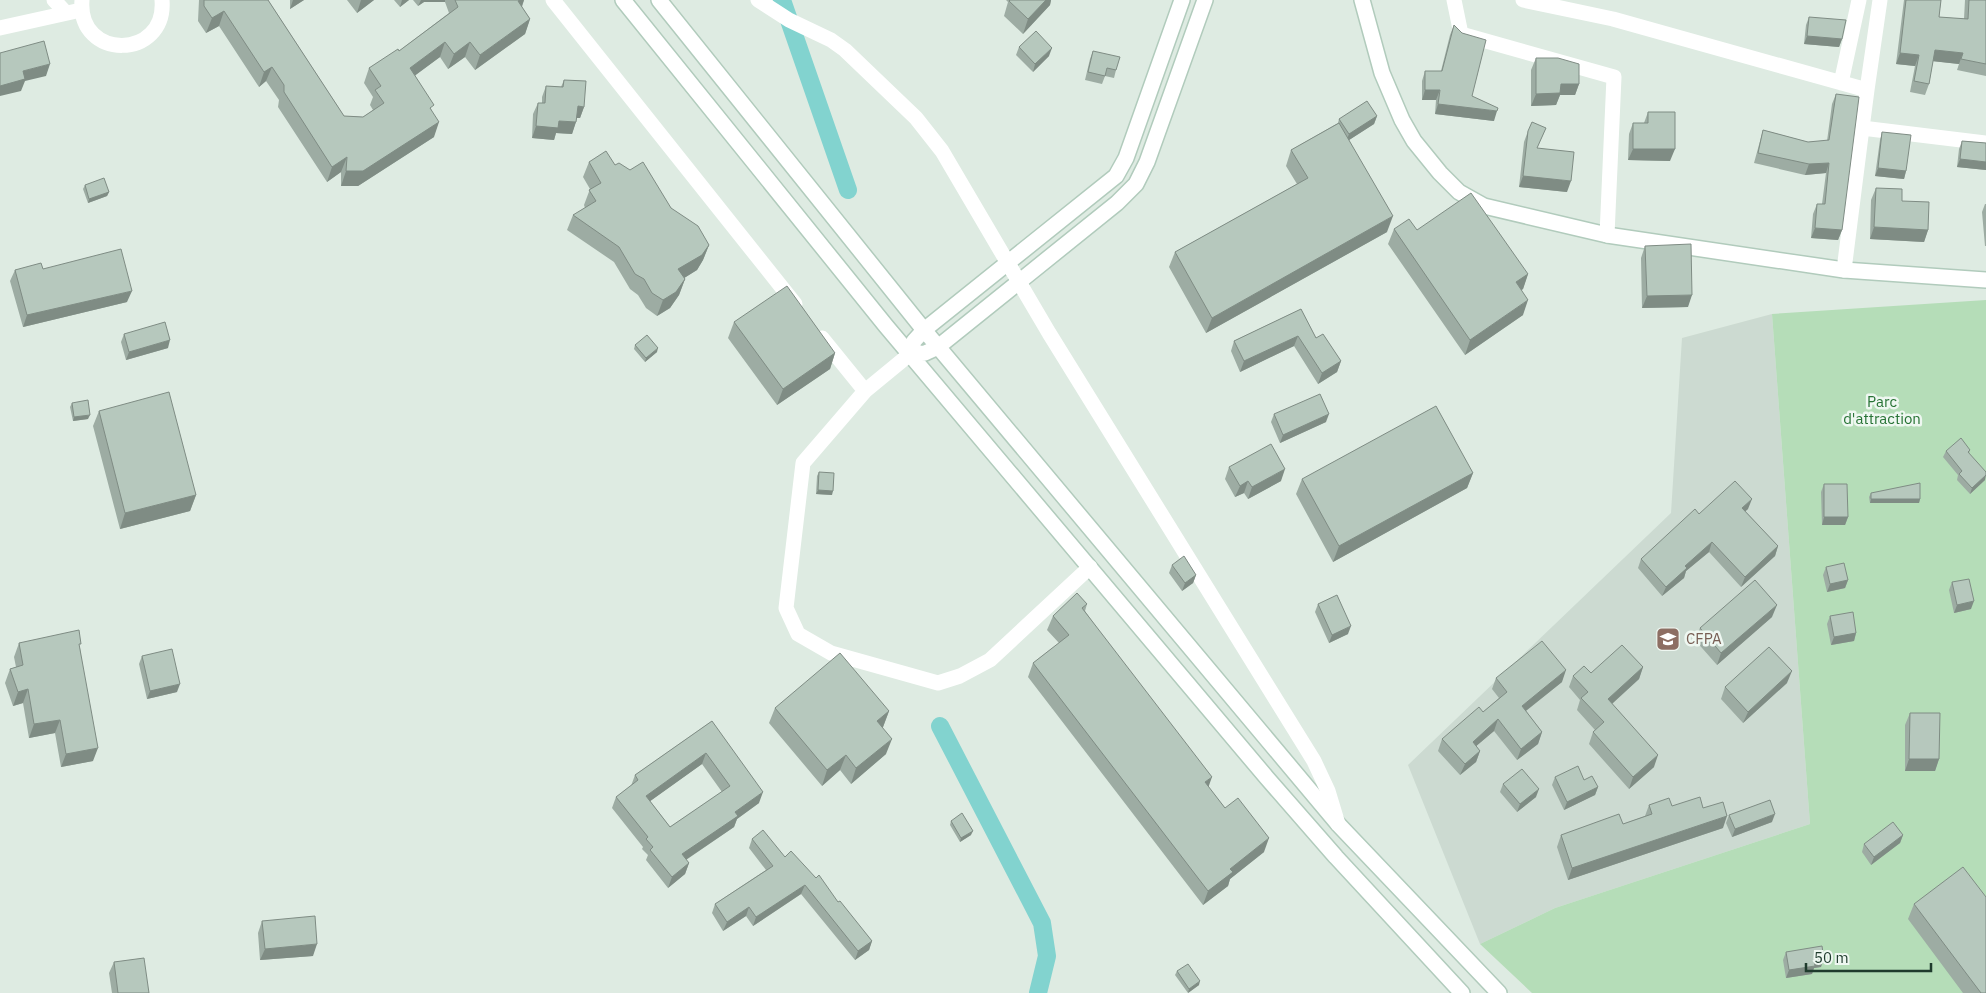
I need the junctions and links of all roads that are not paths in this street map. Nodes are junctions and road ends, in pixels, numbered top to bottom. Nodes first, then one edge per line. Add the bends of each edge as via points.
1 (54, 0) edge
2 (162, 0) edge
3 (553, 0) edge
4 (623, 0) edge
5 (659, 0) edge
6 (1182, 0) edge
7 (1205, 0) edge
8 (1362, 0) edge
9 (1454, 0) edge
10 (1523, 0) edge
11 (1860, 0) edge
12 (1880, 0) edge
13 (760, 2) edge
14 (82, 5) edge
15 (66, 13) junction
16 (0, 28) edge
17 (1841, 83) junction
18 (1867, 90) junction
19 (1862, 128) junction
20 (1986, 143) edge
21 (1607, 235) junction
22 (1008, 263) junction
23 (1844, 270) junction
24 (1986, 280) edge
25 (1019, 282) junction
26 (803, 314) edge
27 (815, 329) edge
28 (924, 330) junction
29 (938, 346) junction
30 (910, 354) junction
31 (864, 391) junction
32 (1090, 567) junction
33 (1338, 824) junction
34 (1462, 993) edge
35 (1500, 993) edge

1 - 15 street
2 - 14 street via 159,22 152,33 129,46 103,42 92,34 85,23
3 - 26 street
4 - 30 street
5 - 28 street
6 - 22 street via 1122,168 1108,183
7 - 25 street via 1147,162 1136,184 1122,199
8 - 21 street via 1382,73 1402,120 1426,157 1459,192 1484,206
9 - 21 street via 1461,34 1614,77
10 - 17 street via 1613,19
11 - 17 street
12 - 18 street
13 - 22 street via 831,40 858,61 930,134 954,168
14 - 15 street
15 - 16 street
17 - 18 street
18 - 19 street
19 - 20 street
19 - 23 street
21 - 23 street
22 - 25 street
22 - 28 street
23 - 24 street
25 - 29 street
25 - 33 street via 1314,761
27 - 31 street
28 - 29 street
28 - 30 street via 914,341
29 - 30 street via 925,353
29 - 33 street
30 - 31 street
30 - 32 street
31 - 32 street via 802,463 786,608 798,634 831,652 938,683 990,660
32 - 34 street via 1301,818
33 - 35 street

